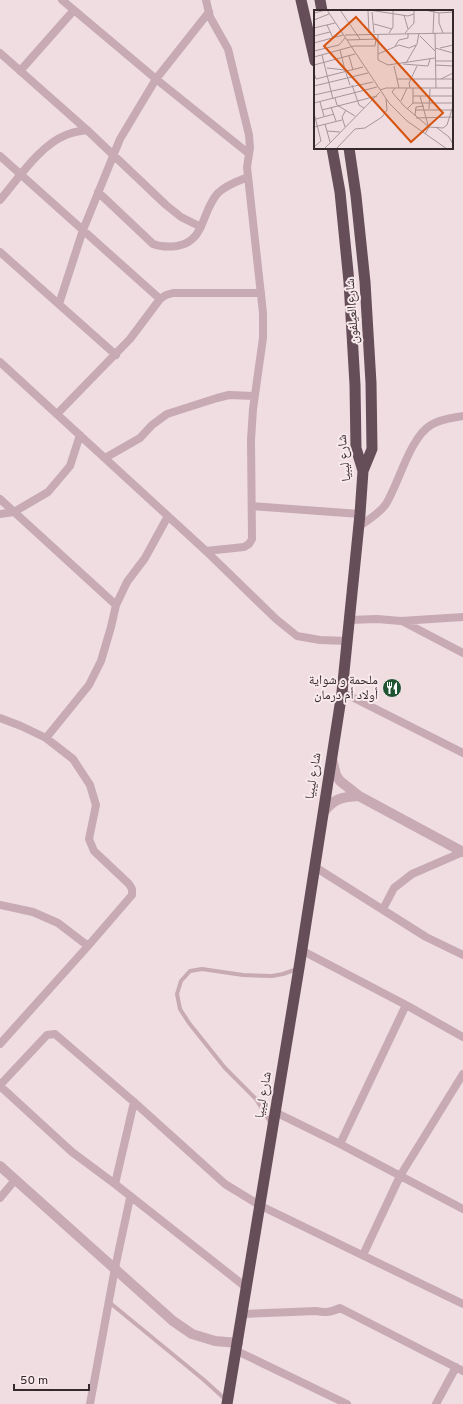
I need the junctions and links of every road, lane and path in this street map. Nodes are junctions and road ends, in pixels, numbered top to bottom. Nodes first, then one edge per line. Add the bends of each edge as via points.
1 (62, 0) edge
2 (206, 0) edge
3 (301, 0) edge
4 (320, 0) edge
5 (74, 10) junction
6 (322, 10) edge
7 (209, 12) junction
8 (0, 53) edge
9 (314, 57) edge
10 (20, 71) junction
11 (156, 79) junction
12 (87, 130) junction
13 (332, 149) edge
14 (349, 149) edge
15 (248, 152) junction
16 (114, 154) junction
17 (0, 156) edge
18 (21, 175) junction
19 (248, 177) junction
20 (98, 192) junction
21 (0, 200) edge
22 (201, 226) junction
23 (83, 230) junction
24 (0, 252) edge
25 (260, 293) junction
26 (160, 299) junction
27 (59, 304) junction
28 (116, 355) junction
29 (0, 362) edge
30 (254, 396) junction
31 (57, 414) junction
32 (463, 416) edge
33 (80, 435) junction
34 (105, 458) junction
35 (363, 471) junction
36 (0, 500) edge
37 (252, 506) junction
38 (14, 512) junction
39 (0, 514) edge
40 (360, 514) junction
41 (168, 516) junction
42 (358, 527) junction
43 (206, 551) junction
44 (116, 605) junction
45 (463, 617) edge
46 (349, 620) junction
47 (401, 621) junction
48 (348, 641) junction
49 (463, 653) edge
50 (342, 692) junction
51 (0, 718) edge
52 (46, 738) junction
53 (463, 754) edge
54 (331, 757) junction
55 (359, 796) junction
56 (323, 813) junction
57 (463, 852) edge
58 (315, 867) junction
59 (0, 905) edge
60 (383, 909) junction
61 (88, 946) junction
62 (301, 950) junction
63 (463, 955) edge
64 (299, 968) junction
65 (406, 1005) junction
66 (463, 1037) edge
67 (0, 1044) edge
68 (463, 1074) edge
69 (0, 1086) edge
70 (134, 1102) junction
71 (275, 1112) junction
72 (272, 1126) junction
73 (340, 1144) junction
74 (0, 1166) edge
75 (400, 1176) junction
76 (15, 1180) junction
77 (115, 1184) junction
78 (0, 1198) edge
79 (130, 1198) junction
80 (261, 1206) junction
81 (463, 1209) edge
82 (363, 1256) junction
83 (115, 1268) junction
84 (247, 1288) junction
85 (109, 1301) junction
86 (463, 1304) edge
87 (243, 1314) junction
88 (238, 1347) junction
89 (460, 1369) edge
90 (228, 1403) edge
91 (90, 1404) edge
92 (345, 1404) edge
93 (436, 1404) edge

1 - 5 street
2 - 7 street
3 - 9 highway
4 - 6 highway
5 - 10 street
5 - 11 street
7 - 11 street
7 - 15 street via 228,49 249,134
8 - 10 street
10 - 12 street
11 - 15 street
11 - 16 street via 131,118
12 - 16 street
12 - 18 street via 66,134 54,141
13 - 35 highway, شارع ليبيا via 340,192 349,282 356,448
14 - 35 highway, شارع العيلفون via 365,282 371,383 372,449
15 - 19 street
16 - 20 street
16 - 22 street via 166,205 181,217
17 - 18 street
18 - 21 street
18 - 23 street
19 - 22 street via 226,186 218,193
19 - 25 street
20 - 22 street via 153,244 172,247 185,244 194,238
20 - 23 street
23 - 26 street
23 - 27 street
24 - 27 street
25 - 26 street via 173,293
25 - 30 street via 263,338
26 - 28 street
27 - 28 street
28 - 31 street
29 - 31 street
30 - 34 street via 229,395 167,414 140,438
30 - 37 street via 251,440
31 - 33 street
32 - 42 street via 438,421 422,432 414,443 386,504 376,515
33 - 34 street
33 - 38 street via 70,466 48,492
34 - 41 street
35 - 40 highway, شارع ليبيا
36 - 38 street
37 - 40 street
37 - 43 street via 252,539 249,544
38 - 39 street
38 - 44 street
40 - 42 highway, شارع ليبيا
41 - 43 street
41 - 44 street via 146,558 127,582
42 - 46 highway, شارع ليبيا
43 - 48 street via 297,636
44 - 52 street via 101,661 89,685
45 - 47 street
46 - 47 street
46 - 48 highway, شارع ليبيا
47 - 49 street
48 - 50 highway, شارع ليبيا
50 - 53 street
50 - 54 highway, شارع ليبيا
51 - 52 street
52 - 61 street via 73,759 90,785 96,806 89,839 94,851 129,884 132,890 132,895
54 - 55 street via 340,782
54 - 56 highway, شارع ليبيا
55 - 56 street via 334,801
55 - 57 street
56 - 58 highway, شارع ليبيا
57 - 60 street via 412,874 394,888
58 - 60 street
58 - 62 highway, شارع ليبيا
59 - 61 street via 33,912 58,923
60 - 63 street via 426,937
61 - 67 street
62 - 64 highway, شارع ليبيا
62 - 65 street
64 - 71 highway, شارع ليبيا
64 - 72 lane via 272,976 202,969 190,971 181,980 177,994 180,1009 189,1023 225,1068 256,1099
65 - 66 street
65 - 73 street
68 - 75 street
69 - 70 street via 47,1035 55,1034
69 - 77 street via 72,1152
70 - 77 street
70 - 80 street via 225,1184
71 - 72 highway, شارع ليبيا
71 - 73 street
72 - 80 highway, شارع ليبيا
73 - 75 street
74 - 76 street
75 - 81 street
75 - 82 street
76 - 78 street
76 - 83 street
77 - 79 street
79 - 83 street
79 - 84 street
80 - 82 street
80 - 84 highway, شارع ليبيا
82 - 86 street
83 - 85 street
83 - 88 street via 192,1334
84 - 87 highway, شارع ليبيا
85 - 90 lane
85 - 91 street
87 - 88 highway, شارع ليبيا
87 - 89 street via 316,1311 325,1313 340,1308
88 - 90 highway, شارع ليبيا
88 - 92 street
89 - 93 street

